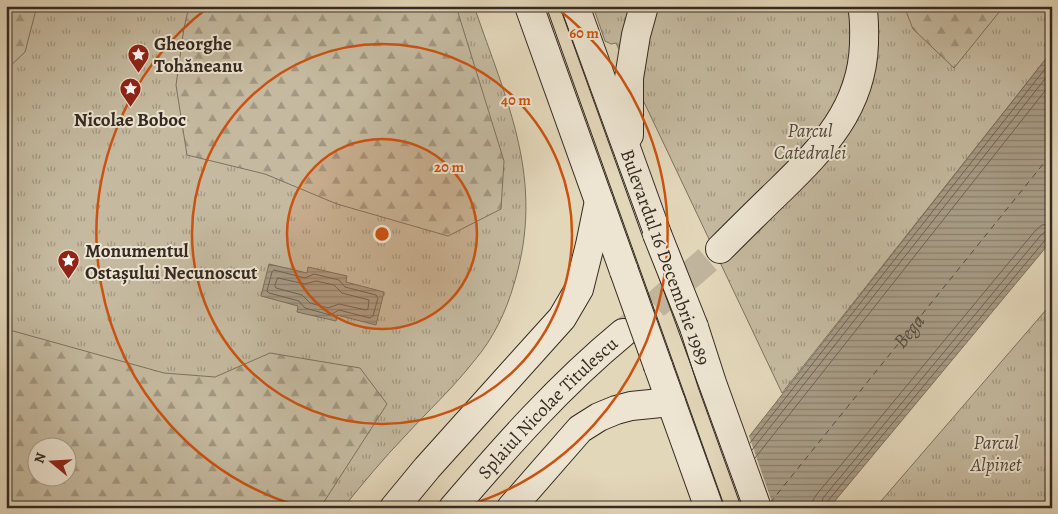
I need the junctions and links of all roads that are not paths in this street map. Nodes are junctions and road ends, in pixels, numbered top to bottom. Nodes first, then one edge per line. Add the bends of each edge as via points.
1 (529, 6) edge
2 (575, 6) edge
3 (644, 6) edge
4 (862, 6) edge
5 (629, 156) junction
6 (599, 201) junction
7 (720, 249) tunnel mouth
8 (623, 333) tunnel mouth
9 (675, 413) junction
10 (394, 508) edge
11 (453, 508) edge
12 (511, 508) edge
13 (709, 508) edge
14 (757, 508) edge

1 - 6 main road
2 - 5 main road, Bulevardul 16 Decembrie 1989
3 - 5 main road via 629,78
4 - 7 main road via 865,18 864,58 858,82 840,124 817,154
5 - 14 main road, Bulevardul 16 Decembrie 1989, bridge via 694,327
6 - 9 main road, bridge
6 - 10 main road via 579,289 562,318
8 - 11 main road, Splaiul Nicolae Titulescu via 536,414
9 - 12 main road via 631,406 599,417 580,429
9 - 13 main road

